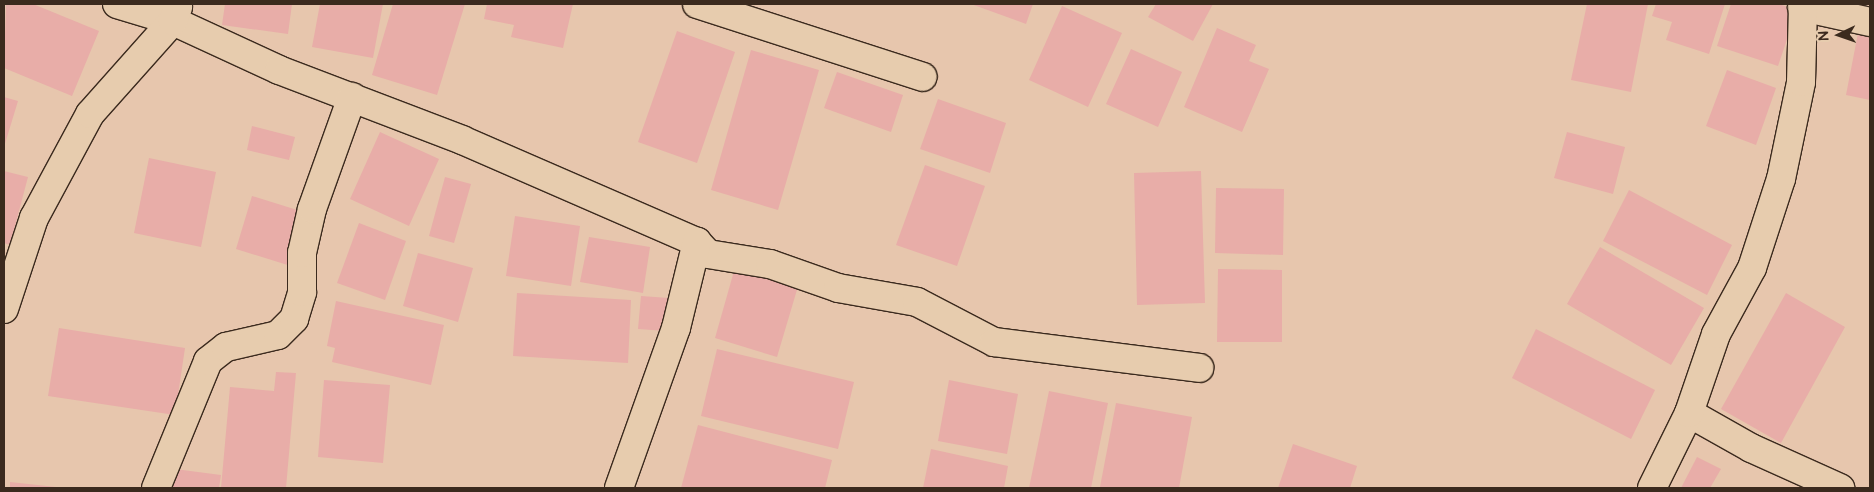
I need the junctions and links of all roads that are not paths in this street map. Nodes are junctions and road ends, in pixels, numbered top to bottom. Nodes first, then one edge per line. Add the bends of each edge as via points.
1 (117, 4) edge
2 (696, 4) edge
3 (1803, 6) edge
4 (176, 12) edge
5 (1870, 22) edge
6 (922, 76) dead end
7 (352, 97) junction
8 (697, 242) junction
9 (4, 308) edge
10 (1199, 368) dead end
11 (1689, 413) junction
12 (156, 488) edge
13 (619, 488) edge
14 (1652, 488) edge
15 (1840, 488) edge

1 - 4 street
2 - 6 street
3 - 5 street
3 - 11 street via 1801,82 1782,179 1752,268 1716,334
4 - 7 street
4 - 9 street via 90,114 34,218
7 - 8 street via 462,140
7 - 12 street via 312,209 302,253 302,292 294,318 278,335 226,347 208,361
8 - 10 street via 708,254 770,264 838,288 917,302 994,342
8 - 13 street via 676,328
11 - 14 street
11 - 15 street via 1751,448

